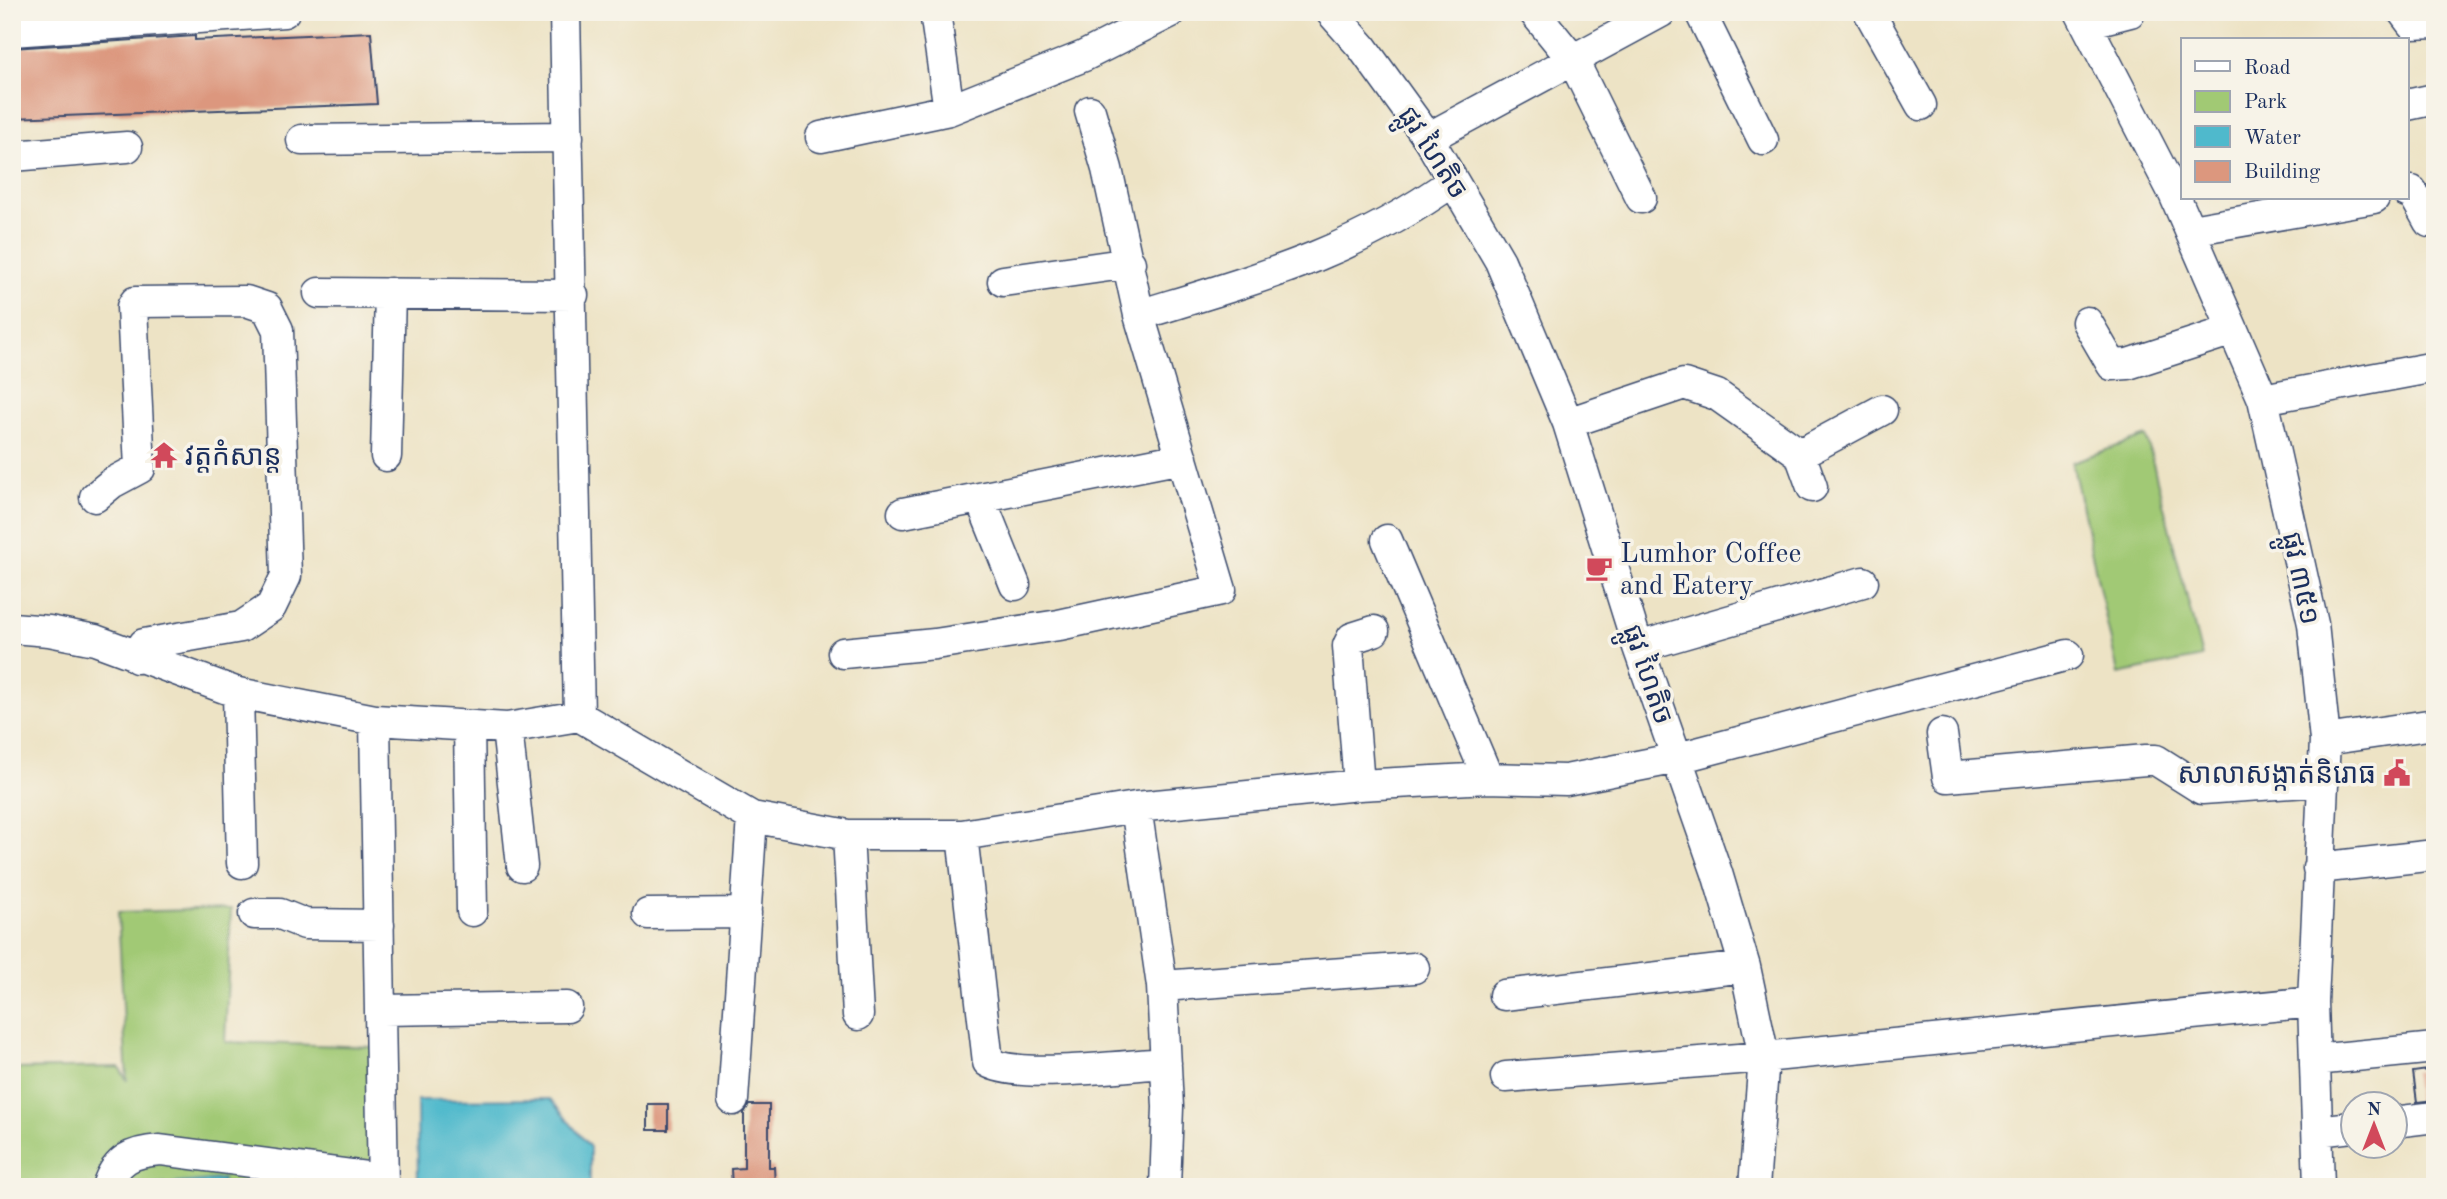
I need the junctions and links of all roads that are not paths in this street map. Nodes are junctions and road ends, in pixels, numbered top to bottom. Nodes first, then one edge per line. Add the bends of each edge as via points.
1 (284, 12) edge
2 (565, 12) edge
3 (935, 12) edge
4 (1171, 12) edge
5 (1331, 12) edge
6 (1534, 12) edge
7 (1661, 12) edge
8 (1700, 12) edge
9 (1869, 12) edge
10 (2130, 12) edge
11 (2403, 12) edge
12 (2084, 18) edge
13 (2435, 23) edge
14 (12, 31) edge
15 (1573, 60) junction
16 (2435, 99) edge
17 (1921, 105) dead end
18 (2408, 105) edge
19 (949, 110) junction
20 (1090, 111) dead end
21 (568, 137) junction
22 (821, 137) dead end
23 (1428, 138) junction
24 (302, 140) dead end
25 (1763, 140) dead end
26 (127, 147) dead end
27 (12, 156) edge
28 (1454, 180) junction
29 (2408, 192) edge
30 (2178, 193) edge
31 (1641, 198) dead end
32 (2362, 200) edge
33 (2435, 221) edge
34 (2190, 230) junction
35 (1130, 263) junction
36 (1003, 281) dead end
37 (319, 293) dead end
38 (390, 293) junction
39 (573, 295) junction
40 (1139, 315) junction
41 (2087, 322) dead end
42 (2233, 330) junction
43 (2435, 367) edge
44 (2263, 399) junction
45 (1882, 410) dead end
46 (1568, 423) junction
47 (1800, 454) junction
48 (386, 456) dead end
49 (1182, 458) junction
50 (1812, 487) dead end
51 (95, 497) dead end
52 (980, 498) junction
53 (903, 513) dead end
54 (1387, 540) dead end
55 (1863, 582) dead end
56 (1015, 585) dead end
57 (12, 628) edge
58 (1374, 631) dead end
59 (1638, 647) junction
60 (843, 653) dead end
61 (2068, 656) dead end
62 (137, 658) junction
63 (238, 694) junction
64 (579, 716) junction
65 (375, 720) junction
66 (2435, 724) edge
67 (468, 726) junction
68 (508, 728) junction
69 (1942, 734) dead end
70 (2325, 740) junction
71 (1678, 758) junction
72 (1488, 778) junction
73 (2324, 781) junction
74 (1359, 785) junction
75 (1136, 807) junction
76 (752, 817) junction
77 (848, 835) junction
78 (962, 835) junction
79 (2435, 855) edge
80 (242, 863) dead end
81 (522, 866) dead end
82 (2318, 868) junction
83 (472, 911) dead end
84 (746, 913) junction
85 (648, 914) dead end
86 (254, 915) dead end
87 (379, 925) junction
88 (1745, 967) junction
89 (1414, 968) dead end
90 (1162, 986) junction
91 (1504, 996) dead end
92 (2312, 1002) junction
93 (567, 1007) dead end
94 (382, 1010) junction
95 (858, 1015) dead end
96 (2435, 1048) edge
97 (1764, 1057) junction
98 (2315, 1060) junction
99 (1166, 1063) junction
100 (1506, 1077) dead end
101 (733, 1100) dead end
102 (2435, 1117) edge
103 (2408, 1120) edge
104 (2338, 1129) edge
105 (2318, 1131) junction
106 (383, 1183) edge
107 (107, 1187) edge
108 (1165, 1187) edge
109 (1754, 1187) edge
110 (2319, 1187) edge

1 - 14 street
2 - 21 street
3 - 19 street
4 - 19 street via 1073,61
5 - 23 street, ផ្លូវ ហៃតិច
6 - 15 street
7 - 15 street
8 - 25 street
9 - 17 street
10 - 12 street
11 - 13 street via 2412,24
12 - 30 street, ផ្លូវ ៣៥១
15 - 23 street
15 - 31 street
16 - 18 street
19 - 22 street
20 - 35 street
21 - 24 street
21 - 39 street
23 - 28 street, ផ្លូវ ហៃតិច
26 - 27 street
28 - 40 street via 1358,239 1293,268
28 - 46 street, ផ្លូវ ហៃតិច via 1500,261
29 - 33 street via 2412,191 2429,222
30 - 34 street, ផ្លូវ ៣៥១
32 - 34 street
34 - 42 street, ផ្លូវ ៣៥១
35 - 36 street
35 - 40 street
37 - 38 street
38 - 39 street
38 - 48 street
39 - 64 street
40 - 49 street
41 - 42 street via 2112,365
42 - 44 street, ផ្លូវ ៣៥១
43 - 44 street
44 - 70 street, ផ្លូវ ៣៥១ via 2313,624
45 - 47 street
46 - 47 street via 1684,384 1717,395
46 - 59 street, ផ្លូវ ហៃតិច
47 - 50 street
49 - 52 street
49 - 60 street via 1221,590 1059,625
51 - 62 street via 140,468 135,302 246,301 267,308 278,330 286,576 271,607 241,627 144,644
52 - 53 street
52 - 56 street
54 - 72 street
55 - 59 street
57 - 62 street via 95,640
58 - 74 street via 1352,638 1348,646
59 - 71 street, ផ្លូវ ហៃតិច
61 - 71 street
62 - 63 street
63 - 65 street
63 - 80 street
64 - 68 street
64 - 76 street
65 - 67 street
65 - 87 street
66 - 70 street
67 - 68 street
67 - 83 street
68 - 81 street
69 - 73 street via 1948,777 2155,760 2202,789
70 - 73 street, ផ្លូវ ៣៥១
71 - 72 street via 1566,780
71 - 88 street, ផ្លូវ ហៃតិច
72 - 74 street
73 - 82 street, ផ្លូវ ៣៥១
74 - 75 street
75 - 78 street
75 - 90 street
76 - 77 street
76 - 84 street
77 - 78 street
77 - 95 street
78 - 99 street via 988,1062 1000,1069 1033,1070
79 - 82 street
82 - 92 street, ផ្លូវ ៣៥១
84 - 85 street
84 - 101 street
86 - 87 street via 280,915 305,924
87 - 94 street
88 - 91 street
88 - 97 street, ផ្លូវ ហៃតិច
89 - 90 street
90 - 99 street
92 - 97 street
92 - 98 street, ផ្លូវ ៣៥១
93 - 94 street
94 - 106 street
96 - 98 street
97 - 100 street
97 - 109 street, ផ្លូវ ហៃតិច
98 - 105 street, ផ្លូវ ៣៥១
99 - 108 street
102 - 103 street
104 - 105 street
105 - 110 street, ផ្លូវ ៣៥១
106 - 107 street via 160,1150 137,1151 116,1164

